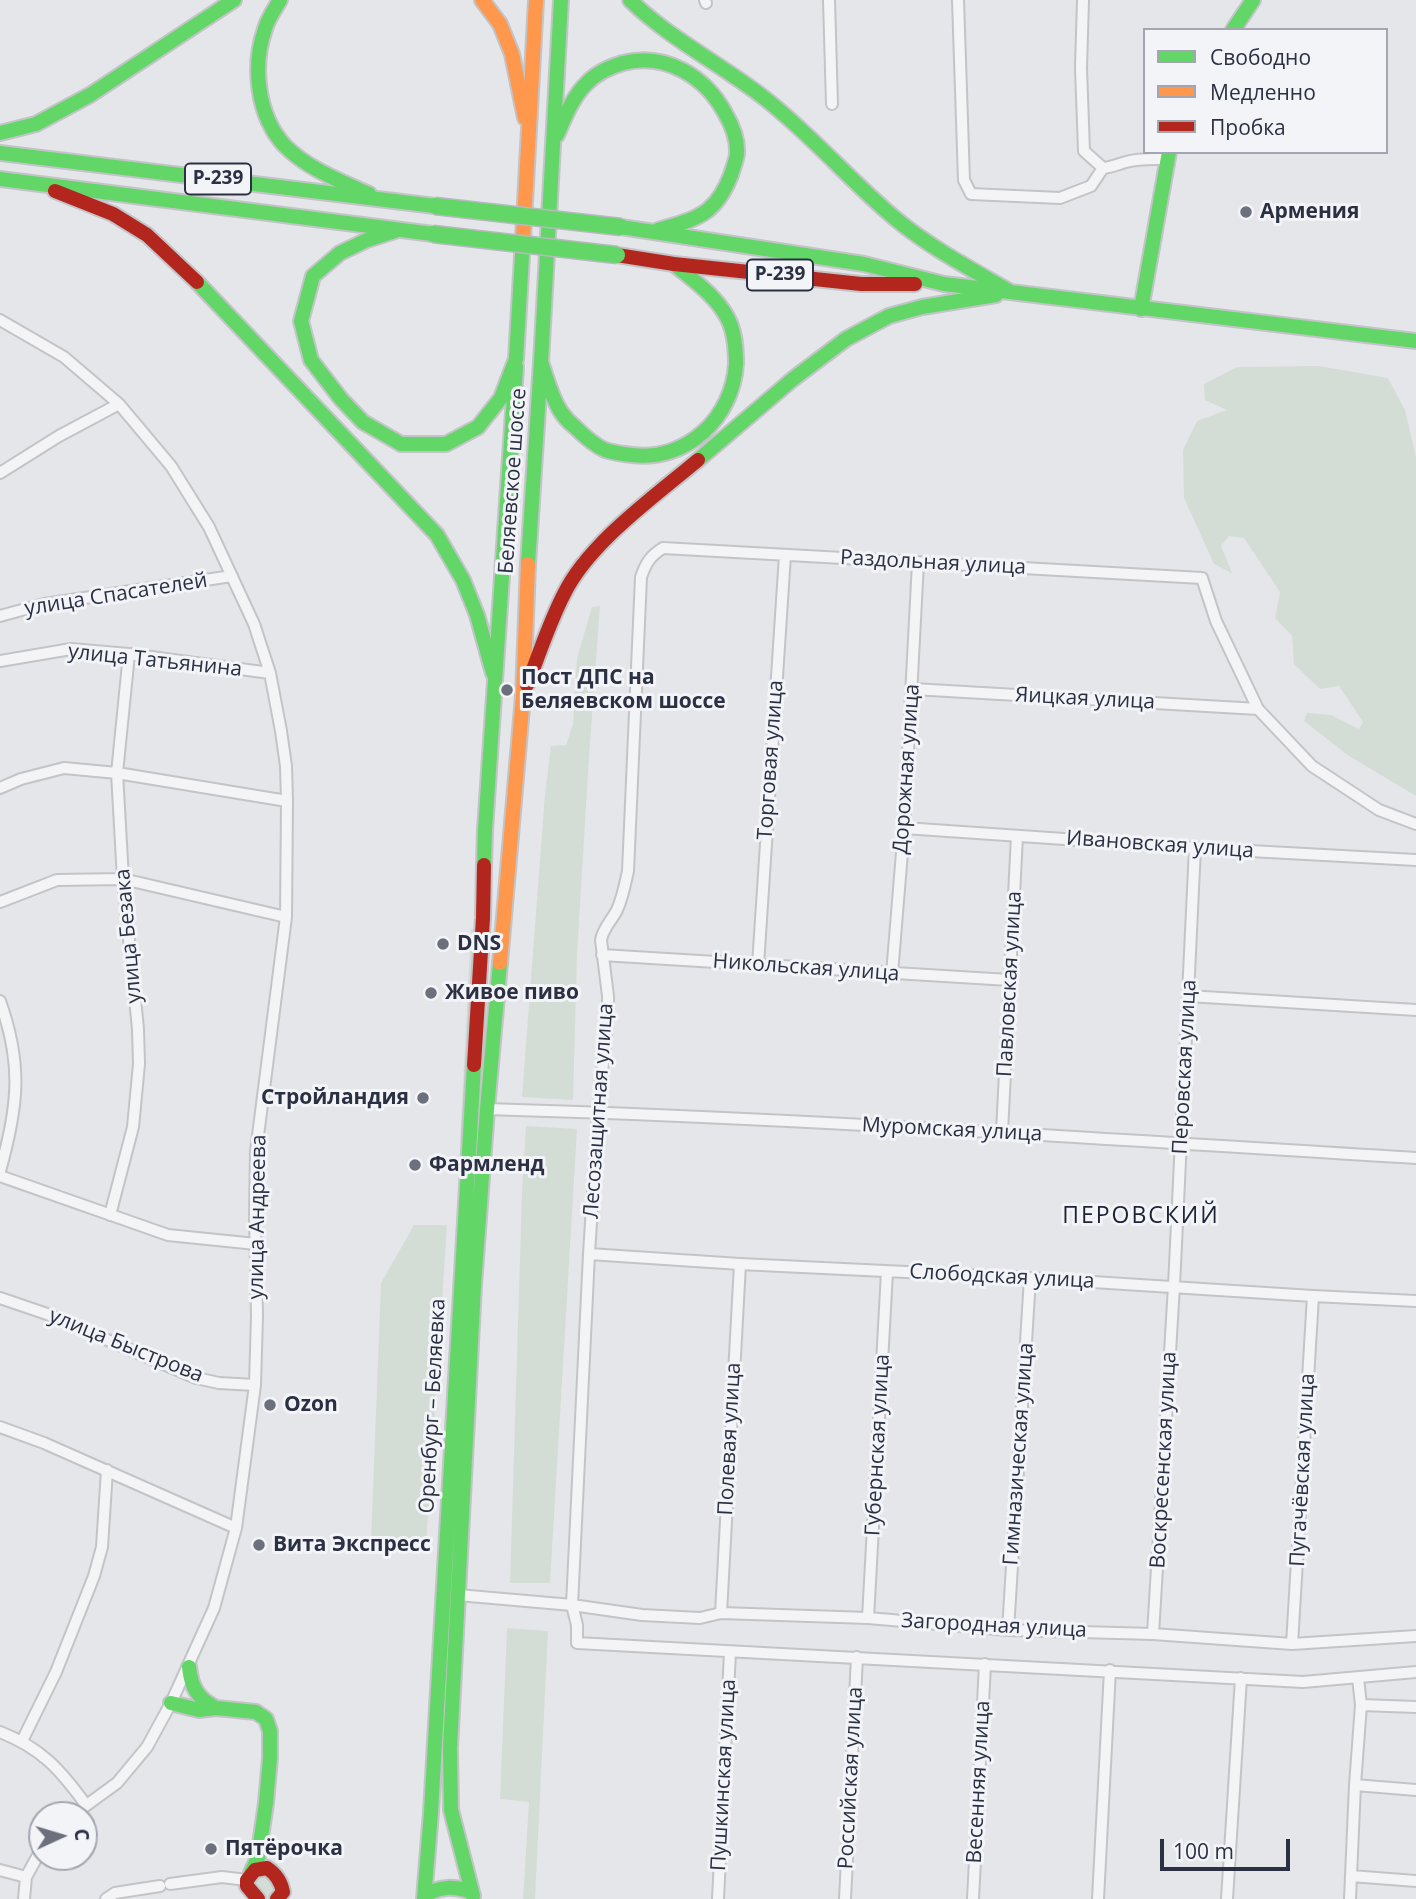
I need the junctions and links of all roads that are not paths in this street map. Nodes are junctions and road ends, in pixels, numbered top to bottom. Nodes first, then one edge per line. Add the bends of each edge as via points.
1 (234, 0) edge
2 (280, 0) edge
3 (482, 0) edge
4 (536, 0) edge
5 (561, 0) edge
6 (629, 0) edge
7 (828, 0) edge
8 (958, 0) edge
9 (1083, 0) edge
10 (1253, 0) edge
11 (1234, 28) edge
12 (832, 104) dead end
13 (0, 133) edge
14 (528, 136) junction
15 (553, 143) junction
16 (0, 153) edge
17 (1168, 156) edge
18 (1103, 168) junction
19 (0, 179) edge
20 (34, 183) junction
21 (379, 199) junction
22 (395, 231) junction
23 (656, 231) junction
24 (674, 264) junction
25 (944, 284) junction
26 (1012, 292) junction
27 (1142, 309) junction
28 (0, 320) edge
29 (1416, 341) edge
30 (516, 359) junction
31 (541, 362) junction
32 (119, 404) junction
33 (0, 473) edge
34 (663, 548) joint
35 (785, 555) junction
36 (918, 563) junction
37 (232, 576) junction
38 (0, 616) edge
39 (129, 654) junction
40 (0, 661) edge
41 (270, 673) junction
42 (496, 684) junction
43 (913, 689) junction
44 (523, 696) junction
45 (1258, 709) junction
46 (117, 773) junction
47 (0, 788) edge
48 (287, 801) junction
49 (1416, 824) edge
50 (904, 828) junction
51 (1017, 836) junction
52 (1195, 848) junction
53 (1416, 860) edge
54 (123, 879) junction
55 (0, 902) edge
56 (286, 917) junction
57 (602, 955) junction
58 (481, 961) joint
59 (500, 963) joint
60 (758, 965) junction
61 (892, 974) junction
62 (1009, 980) junction
63 (1188, 996) junction
64 (0, 1001) edge
65 (1416, 1010) edge
66 (487, 1109) junction
67 (598, 1112) junction
68 (1002, 1132) junction
69 (1181, 1143) junction
70 (1416, 1157) edge
71 (0, 1173) edge
72 (110, 1215) junction
73 (256, 1244) junction
74 (589, 1254) junction
75 (740, 1265) junction
76 (887, 1272) junction
77 (1030, 1278) junction
78 (1174, 1286) junction
79 (1313, 1296) junction
80 (0, 1298) edge
81 (1416, 1301) edge
82 (255, 1385) junction
83 (0, 1427) edge
84 (107, 1471) junction
85 (236, 1528) junction
86 (458, 1595) junction
87 (572, 1605) junction
88 (721, 1614) junction
89 (869, 1618) junction
90 (1008, 1630) junction
91 (1153, 1634) junction
92 (1416, 1636) edge
93 (1292, 1644) junction
94 (730, 1652) junction
95 (857, 1657) junction
96 (985, 1664) junction
97 (189, 1667) junction
98 (1110, 1670) junction
99 (1416, 1672) edge
100 (1241, 1678) junction
101 (1358, 1678) junction
102 (171, 1703) junction
103 (1362, 1705) junction
104 (1416, 1707) edge
105 (216, 1708) junction
106 (0, 1732) edge
107 (22, 1741) junction
108 (1355, 1785) junction
109 (1416, 1790) edge
110 (83, 1801) edge
111 (92, 1801) edge
112 (261, 1842) junction
113 (0, 1870) edge
114 (29, 1871) edge
115 (273, 1872) junction
116 (249, 1876) junction
117 (1351, 1876) junction
118 (26, 1877) junction
119 (1416, 1881) edge
120 (473, 1895) edge
121 (283, 1897) edge
122 (425, 1897) edge
123 (24, 1899) edge
124 (106, 1899) edge
125 (258, 1899) edge
126 (718, 1899) edge
127 (845, 1899) edge
128 (973, 1899) edge
129 (1098, 1899) edge
130 (1227, 1899) edge
131 (1350, 1899) edge

1 - 13 main road via 90,96 36,124
2 - 21 main road via 264,29 259,60 259,90 266,114 279,138 301,158
3 - 14 main road via 500,24 512,54
4 - 14 main road, Беляевское шоссе
5 - 15 main road, Беляевское шоссе
6 - 26 main road via 669,34 764,98 898,220
7 - 12 street
8 - 18 street via 964,180 971,194 1060,198 1091,186
9 - 18 street via 1084,151
10 - 11 main road
14 - 30 main road, Беляевское шоссе
15 - 23 main road via 575,96 611,67 629,61 667,63 707,86 723,106 734,132 737,153 727,189 706,212
15 - 31 main road, Беляевское шоссе
16 - 21 main road, Р-239
17 - 18 street
17 - 27 main road
19 - 20 main road, Р-239
20 - 22 main road, Р-239
20 - 42 main road via 113,215 147,235 436,534 463,580
21 - 23 main road, Р-239, bridge
22 - 24 main road, Р-239, bridge
22 - 30 main road via 340,253 313,276 301,321 311,360 341,399 363,422 401,444 446,444 478,427 501,398
23 - 25 main road, Р-239 via 864,264
24 - 25 main road, Р-239 via 861,284
24 - 31 main road via 715,301 728,318 734,338 737,370 728,404 705,434 664,454 614,453 590,441 562,414
25 - 26 main road, Р-239
26 - 27 main road, Р-239
26 - 44 main road via 889,316 846,339 793,379 620,526 585,562 564,593
27 - 29 main road, Р-239
28 - 32 street, улица Андреева via 64,356
30 - 42 main road, Беляевское шоссе
31 - 44 main road, Беляевское шоссе
32 - 33 street
32 - 37 street, улица Андреева via 172,466
34 - 35 street, Раздольная улица
34 - 57 street, Лесозащитная улица via 652,555 640,578 628,871 617,911 603,933
35 - 36 street, Раздольная улица
35 - 60 street, Торговая улица
36 - 43 street, Дорожная улица
36 - 45 street, Раздольная улица via 1202,578 1216,621
37 - 38 street, улица Спасателей via 44,604
37 - 41 street, улица Андреева
39 - 40 street, улица Татьянина via 71,649
39 - 41 street, улица Татьянина
39 - 46 street, улица Безака
41 - 48 street, улица Андреева via 286,766
42 - 58 main road, Беляевское шоссе
43 - 45 street, Яицкая улица
43 - 50 street, Дорожная улица
44 - 59 main road, Беляевское шоссе
45 - 49 street via 1312,766 1379,810
46 - 47 street via 64,768
46 - 48 street
46 - 54 street, улица Безака
48 - 56 street, улица Андреева
50 - 51 street, Ивановская улица
50 - 61 street, Дорожная улица
51 - 52 street, Ивановская улица
51 - 62 street, Павловская улица
52 - 53 street, Ивановская улица
52 - 63 street, Перовская улица
54 - 55 street via 57,880
54 - 56 street
54 - 72 street, улица Безака via 139,1064 133,1127
56 - 73 street, улица Андреева via 256,1151
57 - 60 street, Никольская улица
57 - 67 street, Лесозащитная улица via 608,1014
58 - 122 main road, Оренбург – Беляевка
59 - 66 main road, Оренбург – Беляевка
60 - 61 street, Никольская улица
61 - 62 street, Никольская улица
62 - 68 street, Павловская улица
63 - 65 street
63 - 69 street, Перовская улица
64 - 71 street via 16,1075 15,1106
66 - 67 street, Муромская улица
66 - 86 main road, Оренбург – Беляевка
67 - 68 street, Муромская улица
67 - 74 street, Лесозащитная улица
68 - 69 street, Муромская улица
69 - 70 street, Муромская улица
69 - 78 street, Перовская улица
71 - 72 street
72 - 73 street via 168,1235
73 - 82 street, улица Андреева
74 - 75 street, Слободская улица
74 - 87 street, Лесозащитная улица
75 - 76 street, Слободская улица
75 - 88 street, Полевая улица
76 - 77 street, Слободская улица
76 - 89 street, Губернская улица
77 - 78 street, Слободская улица
77 - 90 street, Гимназическая улица
78 - 79 street, Слободская улица
78 - 91 street, Воскресенская улица
79 - 81 street, Слободская улица
79 - 93 street, Пугачёвская улица
80 - 82 street, улица Быстрова via 197,1378
82 - 85 street, улица Андреева
83 - 84 street
84 - 85 street
84 - 107 street via 102,1547 94,1576 56,1672
85 - 97 street, улица Андреева via 215,1608
86 - 87 street, Загородная улица
86 - 120 main road, Оренбург – Беляевка via 451,1810
87 - 88 street, Загородная улица via 642,1615 700,1618
87 - 94 street, Лесозащитная улица via 577,1643
88 - 89 street, Загородная улица
89 - 90 street, Загородная улица
90 - 91 street, Загородная улица
91 - 93 street, Загородная улица
92 - 93 street, Загородная улица
94 - 95 street
94 - 126 street, Пушкинская улица
95 - 96 street
95 - 127 street, Российская улица
96 - 98 street
96 - 128 street, Весенняя улица
97 - 102 street, улица Андреева
97 - 105 main road via 197,1695
98 - 100 street
98 - 129 street
99 - 101 street
100 - 101 street via 1303,1682
100 - 130 street
101 - 103 street
102 - 105 main road via 199,1710
102 - 111 street, улица Андреева via 147,1747 124,1776
103 - 104 street
103 - 108 street
105 - 112 main road via 256,1712 266,1719 269,1770
106 - 107 street
107 - 110 street via 45,1757
108 - 109 street
108 - 117 street
112 - 115 main road
112 - 116 main road
113 - 118 street
114 - 118 street
115 - 116 main road via 259,1868
115 - 121 main road via 282,1885
116 - 124 street via 115,1893
116 - 125 main road via 247,1886
117 - 119 street
117 - 131 street
118 - 123 street
120 - 122 main road, Оренбург – Беляевка via 457,1886 445,1886

